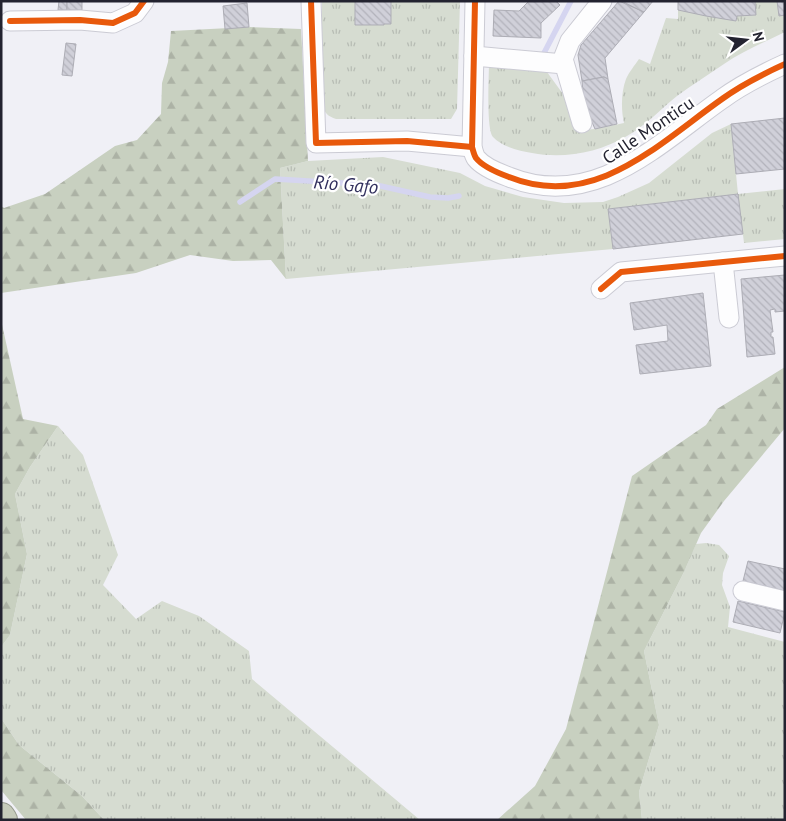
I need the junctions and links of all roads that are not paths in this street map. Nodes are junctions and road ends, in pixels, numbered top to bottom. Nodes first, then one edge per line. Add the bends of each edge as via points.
1 (144, 1) edge
2 (311, 1) edge
3 (475, 1) edge
4 (602, 1) edge
5 (10, 21) dead end
6 (474, 56) junction
7 (564, 64) junction
8 (785, 64) edge
9 (582, 123) dead end
10 (472, 147) junction
11 (785, 256) edge
12 (723, 262) junction
13 (601, 289) dead end
14 (729, 318) dead end
15 (743, 592) dead end
16 (785, 601) edge

1 - 5 street via 135,13 113,23
2 - 10 street via 316,143 407,141
3 - 6 street
4 - 7 street via 570,41
6 - 7 street
6 - 10 street
7 - 9 street
8 - 10 street, Calle Monticu via 724,97 646,155 605,178 562,187 534,184 494,171 476,158
11 - 12 street
12 - 13 street via 621,272
12 - 14 street
15 - 16 street

